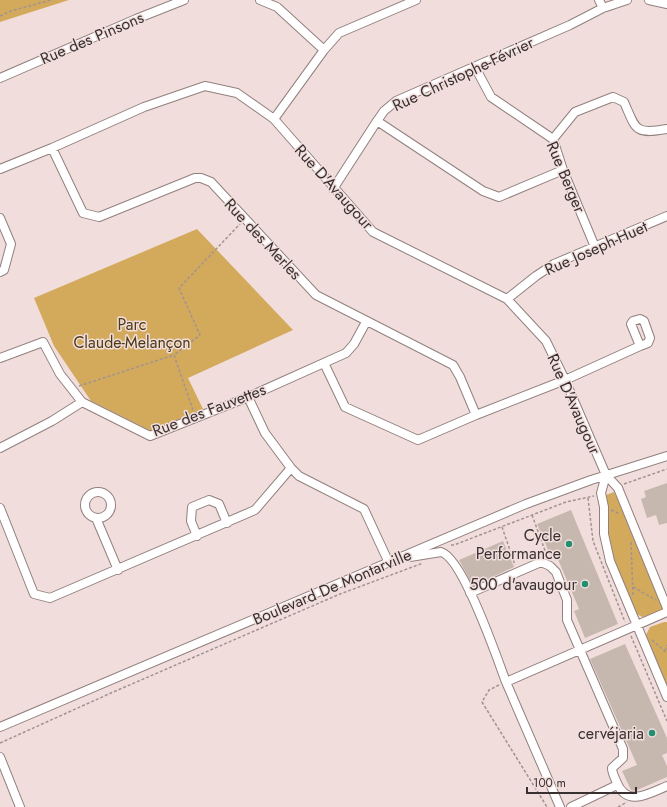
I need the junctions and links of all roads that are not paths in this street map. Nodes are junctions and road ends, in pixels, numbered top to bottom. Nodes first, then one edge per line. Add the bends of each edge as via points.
1 (184, 0) edge
2 (260, 0) edge
3 (416, 0) edge
4 (600, 0) edge
5 (627, 0) edge
6 (649, 0) edge
7 (270, 2) edge
8 (667, 4) edge
9 (603, 8) junction
10 (324, 50) junction
11 (474, 67) junction
12 (0, 78) edge
13 (274, 119) junction
14 (377, 121) junction
15 (667, 129) edge
16 (553, 139) junction
17 (52, 148) junction
18 (0, 169) edge
19 (563, 170) junction
20 (333, 189) junction
21 (667, 216) edge
22 (0, 218) edge
23 (595, 247) junction
24 (0, 272) edge
25 (507, 299) junction
26 (366, 322) junction
27 (640, 346) dead end
28 (0, 358) edge
29 (324, 362) junction
30 (565, 380) junction
31 (248, 397) junction
32 (82, 402) junction
33 (476, 415) junction
34 (0, 448) edge
35 (667, 456) edge
36 (291, 468) junction
37 (606, 475) junction
38 (0, 508) edge
39 (96, 518) dead end
40 (227, 523) junction
41 (197, 536) junction
42 (399, 558) junction
43 (389, 563) junction
44 (118, 570) junction
45 (470, 593) junction
46 (667, 608) edge
47 (637, 625) junction
48 (581, 650) junction
49 (506, 682) junction
50 (667, 697) edge
51 (0, 728) edge
52 (0, 757) edge
53 (617, 785) junction
54 (667, 786) edge
55 (20, 807) edge
56 (560, 807) edge
57 (571, 807) edge

1 - 12 street, Rue des Pinsons
2 - 7 street
3 - 10 street via 339,33
4 - 9 street
5 - 9 street, Rue Christophe-Février
6 - 8 street
7 - 10 street
9 - 11 street, Rue Christophe-Février via 570,26
10 - 13 street
11 - 14 street, Rue Christophe-Février via 396,101
11 - 16 street, Rue Berger via 491,97
13 - 17 street, Rue D'Avaugour via 238,93 205,86 144,107
13 - 20 street, Rue D'Avaugour
14 - 19 street via 483,191 499,197
14 - 20 street, Rue Christophe-Février
15 - 16 street via 642,131 635,128 624,102 612,97 575,112
16 - 19 street, Rue Berger
17 - 18 street, Rue D'Avaugour
17 - 26 street, Rue des Merles via 83,214 99,217 187,181 201,178 211,182 316,295
19 - 23 street, Rue Berger
20 - 25 street, Rue D'Avaugour via 373,232
21 - 23 street, Rue Joseph-Huet
22 - 24 street via 11,244 4,270
23 - 25 street, Rue Joseph-Huet via 554,264
25 - 30 street, Rue D'Avaugour via 546,341
26 - 29 street, Rue des Fauvettes via 346,353
26 - 33 street, Rue des Merles via 453,365
27 - 30 street
28 - 32 street, Rue des Fauvettes via 43,342 60,374
29 - 31 street, Rue des Fauvettes
29 - 33 street via 345,407 418,440
30 - 33 street
30 - 37 street, Rue D'Avaugour
31 - 32 street, Rue des Fauvettes via 150,436
31 - 36 street via 265,433
32 - 34 street
35 - 37 street, Boulevard De Montarville
36 - 40 street via 255,510
36 - 43 street via 299,476 364,509
37 - 42 street, Boulevard De Montarville via 526,504
37 - 46 street, Rue D'Avaugour via 618,488
37 - 47 street via 601,493 608,555
38 - 44 street via 34,594 50,598
39 - 44 street
40 - 41 street
40 - 41 street via 219,504 209,500 192,507 190,521
41 - 44 street
42 - 43 street, Boulevard De Montarville
42 - 45 street via 444,553 454,562
43 - 51 street, Boulevard De Montarville
45 - 48 street via 541,562 550,566 556,572 567,600 566,617
45 - 49 street
46 - 47 street
47 - 48 street
47 - 50 street
48 - 49 street
48 - 53 street via 624,752 623,758 612,768
49 - 56 street
52 - 55 street
53 - 54 street via 623,795 633,799
53 - 57 street

